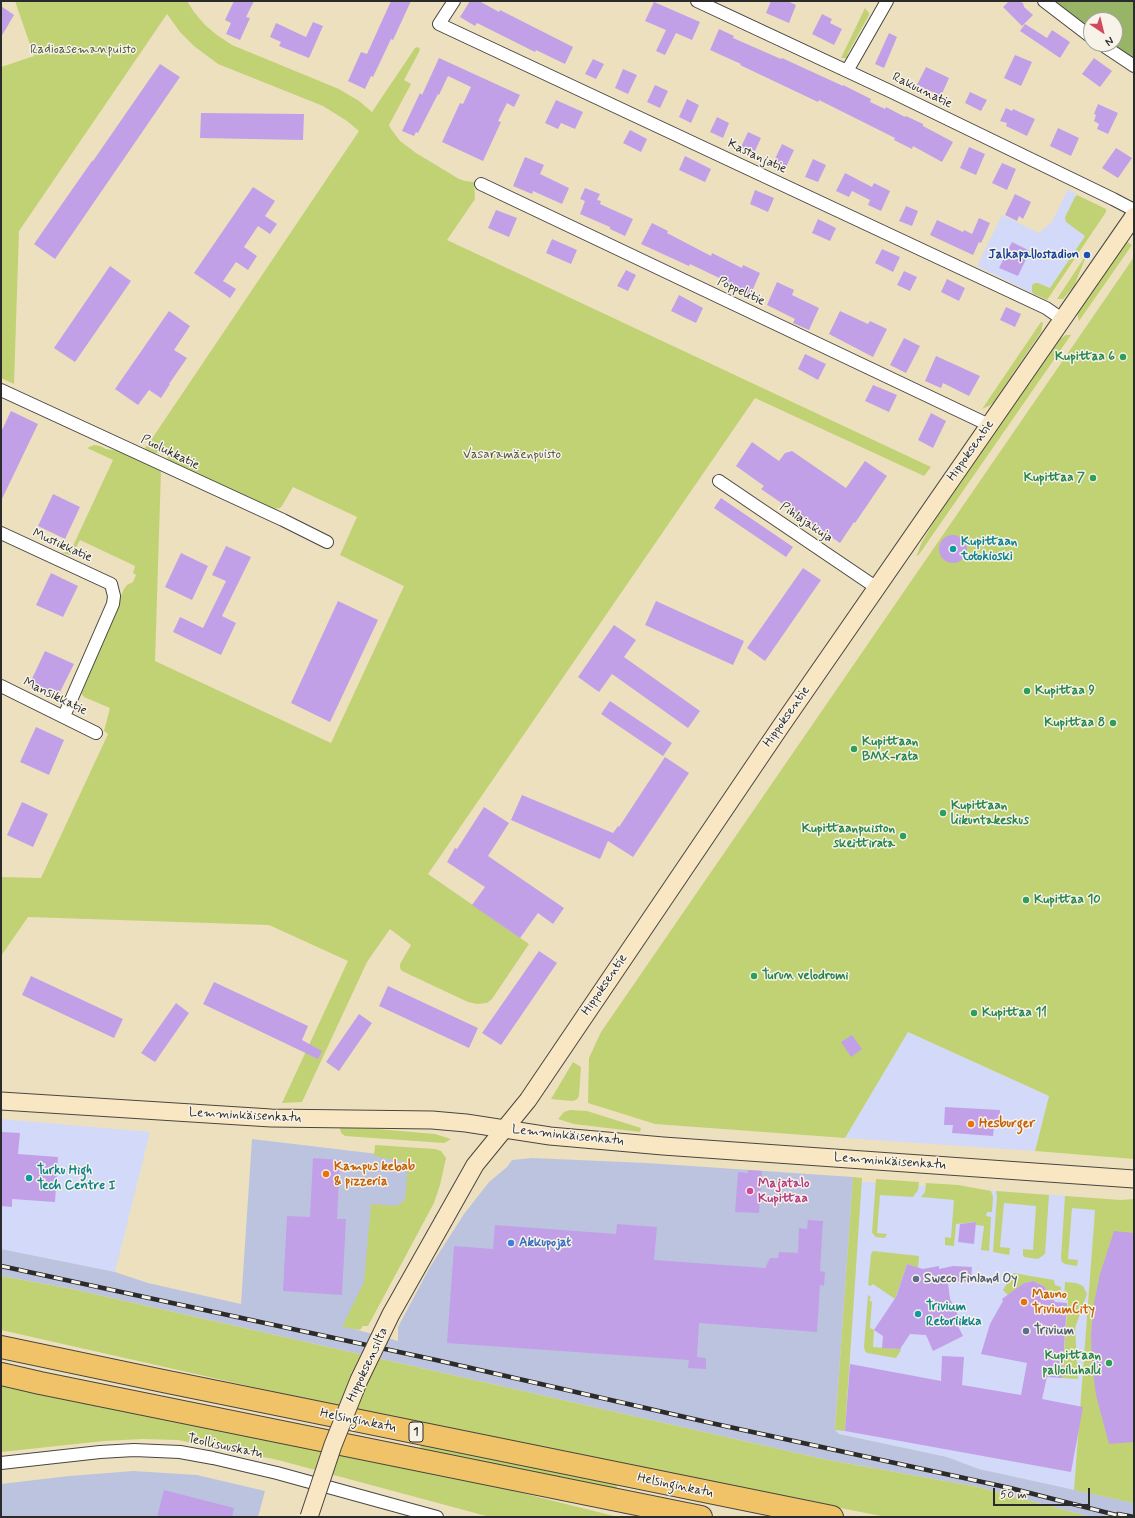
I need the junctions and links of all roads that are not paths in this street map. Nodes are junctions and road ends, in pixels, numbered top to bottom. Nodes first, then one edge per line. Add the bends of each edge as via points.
1 (454, 1) edge
2 (697, 1) edge
3 (887, 1) edge
4 (1044, 1) edge
5 (1083, 31) edge
6 (1113, 52) edge
7 (1134, 66) edge
8 (847, 71) junction
9 (481, 184) dead end
10 (1134, 210) edge
11 (1134, 216) edge
12 (1062, 319) junction
13 (1, 390) edge
14 (989, 426) junction
15 (719, 481) dead end
16 (1, 533) edge
17 (327, 542) dead end
18 (877, 588) junction
19 (1, 686) edge
20 (64, 716) junction
21 (96, 733) dead end
22 (1, 1101) edge
23 (505, 1129) junction
24 (1134, 1179) edge
25 (444, 1220) joint
26 (1, 1347) edge
27 (1, 1374) edge
28 (1, 1463) edge
29 (309, 1517) edge
30 (437, 1517) edge
31 (702, 1517) edge
32 (832, 1517) edge

1 - 12 street, Kastanjatie via 439,24 1046,308
2 - 8 street, Rakuunatie
3 - 8 street
4 - 5 street
6 - 7 street
8 - 10 street, Rakuunatie
9 - 14 street, Poppelitie
11 - 12 street, Hippoksentie
12 - 14 street, Hippoksentie
13 - 17 street, Puolukkatie
14 - 18 street, Hippoksentie
15 - 18 street, Pihlajakuja
16 - 20 street, Mustikkatie via 111,584 113,604
18 - 23 street, Hippoksentie via 678,876 528,1100
19 - 20 street, Mansikkatie
20 - 21 street, Mansikkatie
22 - 23 street, Lemminkäisenkatu via 271,1118 425,1120
23 - 24 street, Lemminkäisenkatu via 550,1136 662,1146
23 - 25 street, Hippoksentie via 474,1165
25 - 29 street, Hippoksensilta, bridge via 391,1314 360,1380 333,1445
26 - 32 highway, Helsinginkatu / 1
27 - 31 highway, Helsinginkatu / 1
28 - 30 street, Teollisuuskatu via 100,1452 180,1452 277,1473

